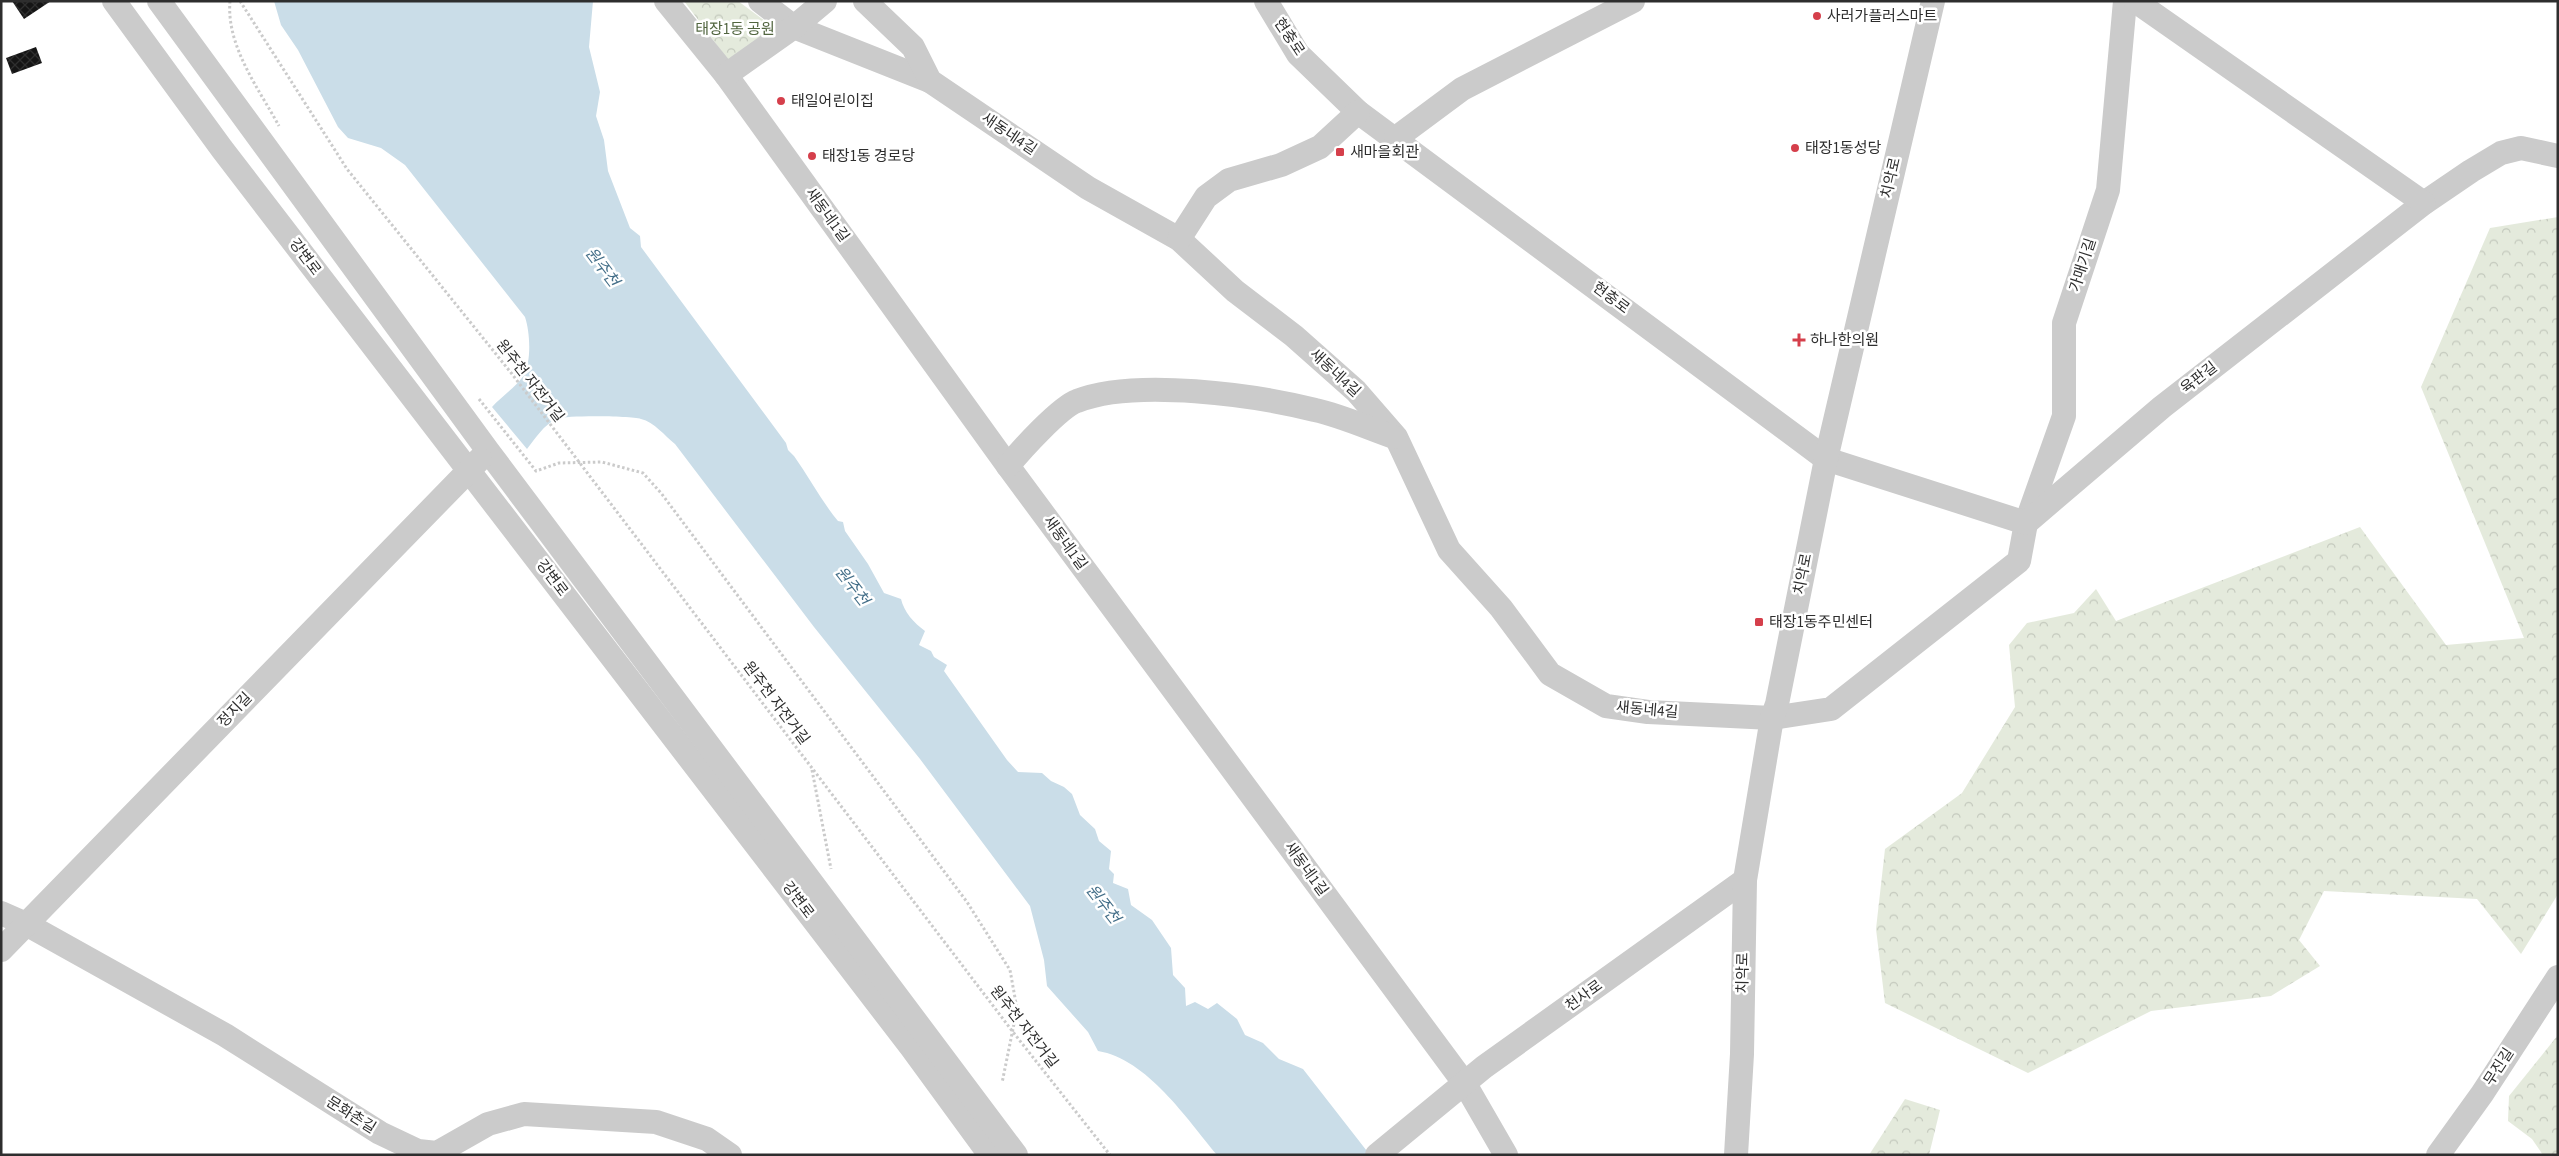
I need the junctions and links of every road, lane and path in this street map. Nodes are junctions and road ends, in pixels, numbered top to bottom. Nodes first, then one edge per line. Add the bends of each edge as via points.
1 (114, 1) edge
2 (159, 1) edge
3 (230, 1) edge
4 (240, 1) edge
5 (666, 1) edge
6 (760, 1) edge
7 (825, 1) edge
8 (865, 1) edge
9 (1266, 1) edge
10 (1633, 1) edge
11 (1933, 1) edge
12 (2125, 1) edge
13 (2135, 1) edge
14 (794, 27) junction
15 (726, 75) junction
16 (930, 81) junction
17 (1358, 112) junction
18 (281, 130) dead end
19 (1396, 138) junction
20 (2558, 156) edge
21 (2424, 203) junction
22 (1179, 239) junction
23 (474, 392) dead end
24 (1396, 438) junction
25 (488, 451) junction
26 (1826, 459) junction
27 (578, 462) junction
28 (1008, 466) junction
29 (469, 470) junction
30 (2026, 524) junction
31 (1772, 718) junction
32 (812, 769) junction
33 (831, 869) dead end
34 (1745, 880) junction
35 (1, 913) edge
36 (26, 924) junction
37 (1, 950) edge
38 (2558, 977) edge
39 (1013, 1032) junction
40 (1002, 1083) dead end
41 (1465, 1084) junction
42 (730, 1155) edge
43 (990, 1155) edge
44 (1016, 1155) edge
45 (1110, 1155) edge
46 (1377, 1155) edge
47 (1506, 1155) edge
48 (1736, 1155) edge
49 (2438, 1155) edge

1 - 29 street, 강변로 via 222,149
2 - 25 street, 강변로
3 - 18 path via 229,16 240,54
4 - 27 path, 원주천 자전거길 via 347,169 512,374
5 - 15 street, 새동네1길
6 - 14 street
7 - 14 street
8 - 16 street, 새동네4길 via 913,46
9 - 17 street, 현충로 via 1298,54
10 - 19 street via 1462,89
11 - 26 street, 치악로
12 - 30 street, 가매기길 via 2108,190 2064,323 2064,416
13 - 21 street
14 - 15 street
14 - 16 street
15 - 28 street, 새동네1길
16 - 22 street, 새동네4길 via 1088,188
17 - 19 street, 현충로
17 - 22 street via 1320,147 1281,165 1229,180 1206,197
19 - 26 street, 현충로
20 - 21 street, 육판길 via 2521,148 2501,153
21 - 30 street, 육판길 via 2162,407
22 - 24 street, 새동네4길 via 1235,291 1294,336 1356,390
23 - 27 path via 536,471 559,463
24 - 28 street via 1316,410 1245,396 1169,390 1113,392 1076,401 1027,443
24 - 31 street, 새동네4길 via 1449,550 1501,608 1550,674 1606,706 1648,712
25 - 29 street, 정지길
25 - 44 street, 강변로
26 - 30 street
26 - 31 street, 치악로
27 - 32 path, 원주천 자전거길
27 - 39 path via 602,462 643,473 661,493 967,902 1010,970 1017,1008
28 - 41 street, 새동네1길
29 - 36 street, 정지길
29 - 43 street, 강변로 via 911,1047
30 - 31 street, 가매기길 via 2019,560 1831,709
31 - 34 street, 치악로
32 - 33 path, 원주천 자전거길
32 - 39 path, 원주천 자전거길
34 - 41 street, 천사로 via 1484,1067
34 - 48 street, 치악로 via 1742,1054
35 - 36 street, 문화촌길
36 - 37 street, 정지길
36 - 42 street, 문화촌길 via 225,1035 380,1133 418,1151 437,1153 488,1124 524,1114 656,1122 706,1139
38 - 49 street, 무진길
39 - 40 path
39 - 45 path, 원주천 자전거길
41 - 46 street, 천사로
41 - 47 street, 새동네1길

